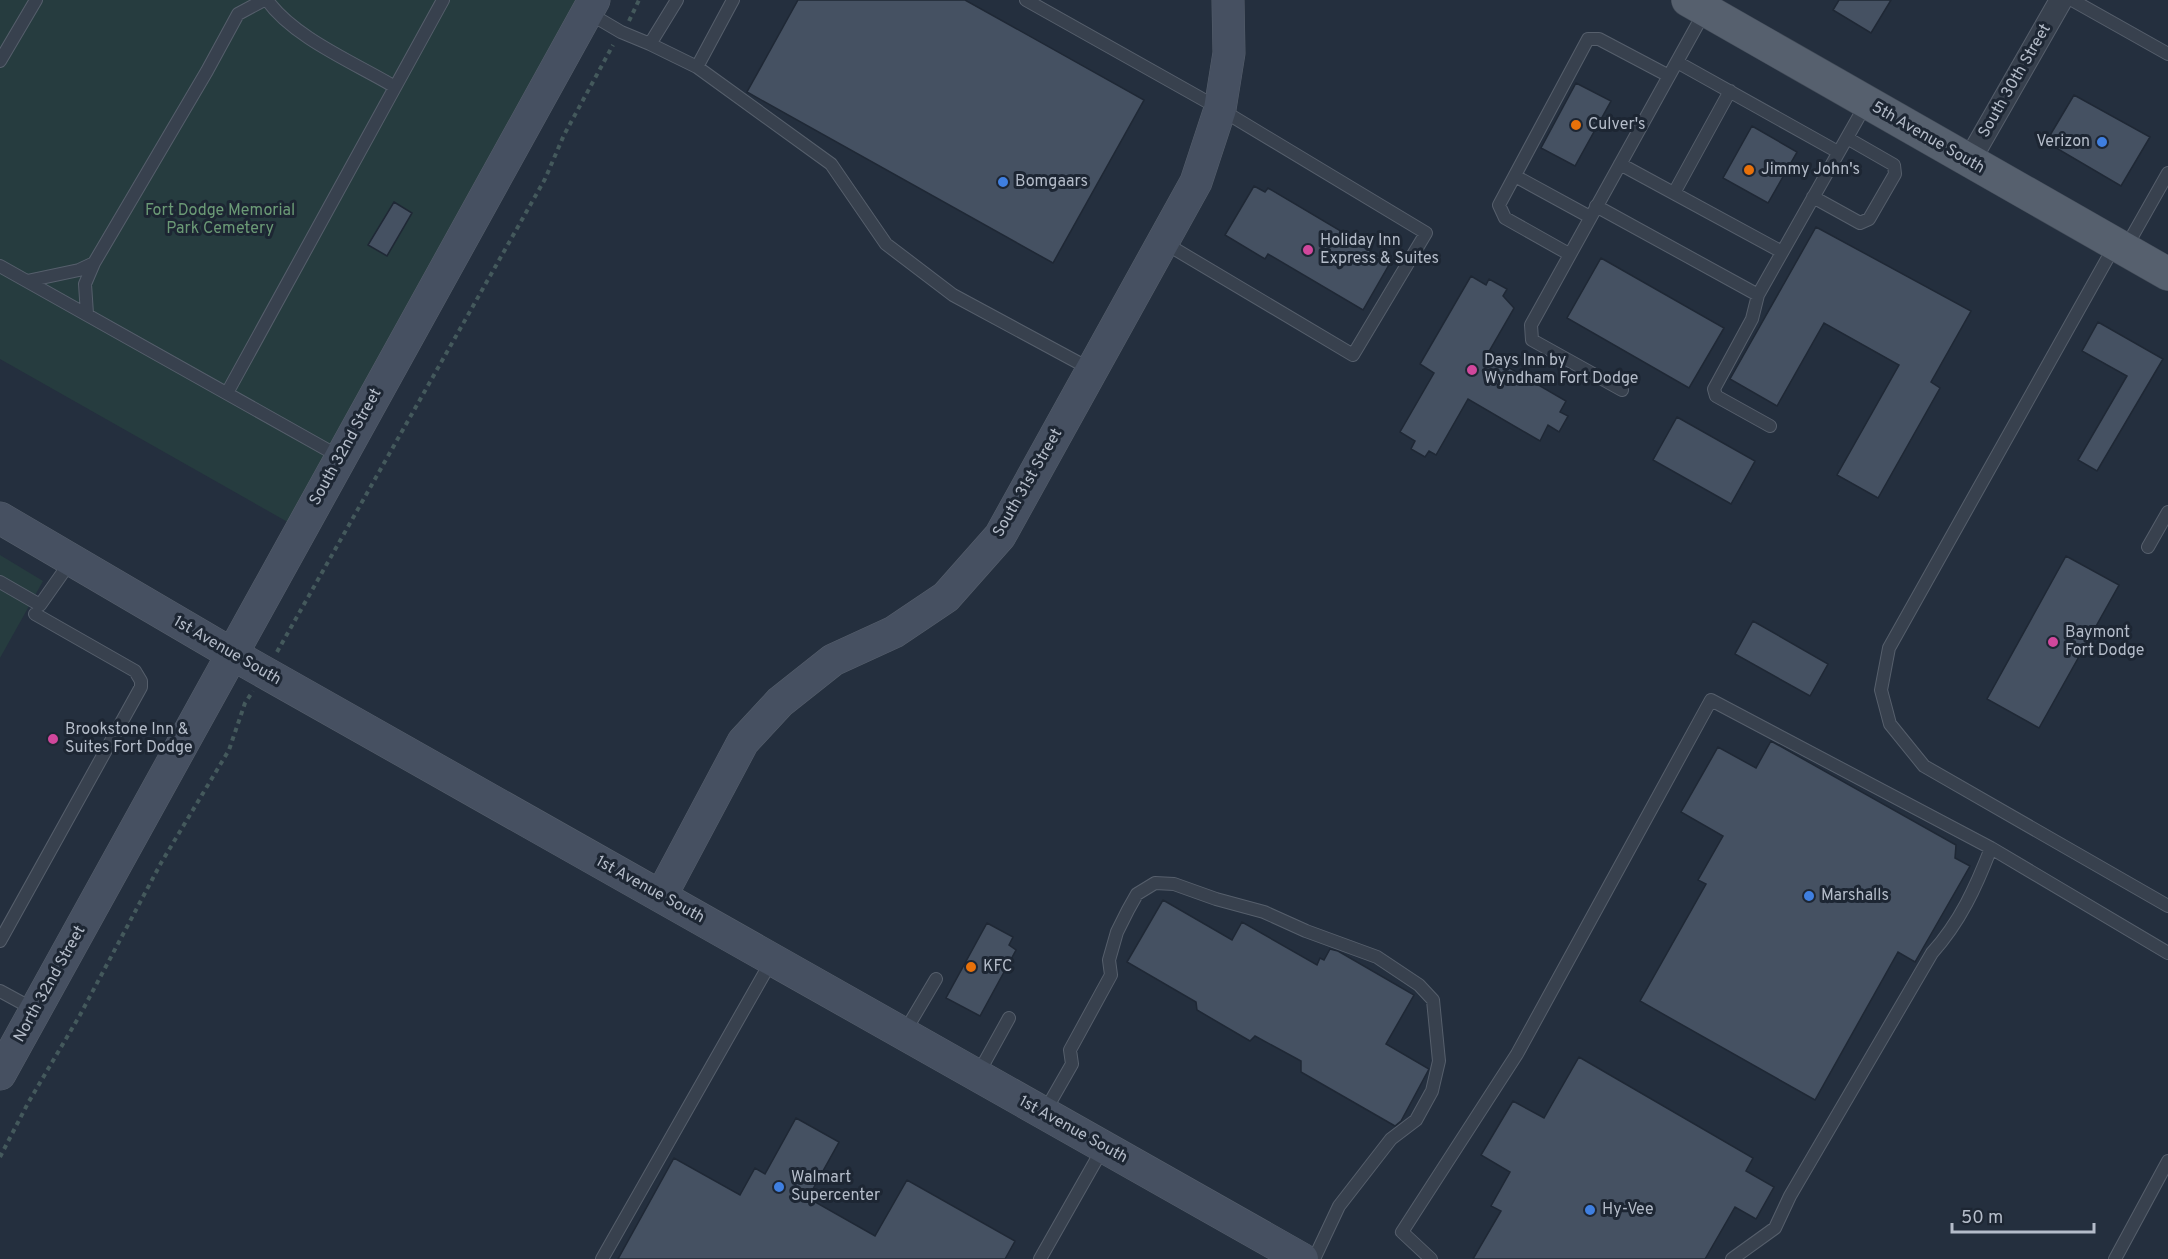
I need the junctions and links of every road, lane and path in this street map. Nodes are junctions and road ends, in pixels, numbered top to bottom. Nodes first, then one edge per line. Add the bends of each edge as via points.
1 (36, 0) edge
2 (266, 0) edge
3 (443, 0) edge
4 (639, 0) edge
5 (677, 0) edge
6 (733, 0) edge
7 (1026, 0) edge
8 (1228, 0) edge
9 (2061, 0) edge
10 (2072, 0) edge
11 (1697, 5) edge
12 (590, 6) edge
13 (621, 32) junction
14 (650, 44) junction
15 (2168, 54) edge
16 (0, 61) edge
17 (1677, 62) junction
18 (697, 67) junction
19 (1669, 76) junction
20 (395, 87) junction
21 (1730, 92) junction
22 (1867, 103) junction
23 (1220, 109) junction
24 (1846, 138) junction
25 (1838, 152) junction
26 (1969, 161) junction
27 (1620, 164) junction
28 (2168, 173) edge
29 (1515, 176) junction
30 (1674, 193) junction
31 (1813, 197) junction
32 (1593, 211) junction
33 (1163, 242) junction
34 (2120, 247) junction
35 (1782, 252) junction
36 (1569, 254) junction
37 (94, 263) junction
38 (0, 266) edge
39 (2168, 274) edge
40 (27, 281) junction
41 (1758, 295) junction
42 (87, 314) junction
43 (1092, 370) junction
44 (1622, 390) dead end
45 (227, 393) junction
46 (1770, 426) dead end
47 (340, 457) junction
48 (2168, 512) edge
49 (0, 518) edge
50 (2148, 547) dead end
51 (72, 560) junction
52 (0, 582) edge
53 (35, 614) dead end
54 (232, 654) junction
55 (265, 673) junction
56 (1991, 848) junction
57 (100, 894) joint
58 (661, 896) junction
59 (2168, 906) edge
60 (0, 941) edge
61 (2168, 953) edge
62 (772, 960) junction
63 (936, 979) dead end
64 (0, 991) edge
65 (36, 1011) junction
66 (1009, 1018) dead end
67 (904, 1034) junction
68 (0, 1074) edge
69 (978, 1076) junction
70 (1044, 1113) junction
71 (1104, 1147) junction
72 (0, 1157) edge
73 (2168, 1161) edge
74 (602, 1259) edge
75 (1040, 1259) edge
76 (1302, 1259) edge
77 (1314, 1259) edge
78 (1431, 1259) edge
79 (1732, 1259) edge
80 (2115, 1259) edge

1 - 16 lane
2 - 20 lane via 277,14 309,37
2 - 37 lane via 238,14
3 - 20 lane
4 - 13 path
5 - 14 lane
6 - 18 lane
7 - 23 lane
8 - 23 street, South 31st Street via 1229,53
9 - 26 street, South 30th Street
10 - 15 lane
11 - 17 lane
11 - 22 main road, 5th Avenue South
12 - 13 lane
12 - 47 street, South 32nd Street
13 - 14 lane
13 - 55 path via 564,135 545,179
14 - 18 lane
17 - 19 lane
17 - 21 lane
18 - 43 lane via 831,164 886,244 953,295
19 - 27 lane
19 - 29 lane via 1599,39 1588,39
20 - 45 lane
21 - 25 lane
21 - 30 lane
22 - 24 lane
22 - 26 main road, 5th Avenue South
23 - 33 street, South 31st Street via 1196,182
23 - 33 lane via 1425,233 1353,355
24 - 25 lane
24 - 31 lane via 1894,165 1895,174 1869,219 1860,223
25 - 31 lane
26 - 34 main road, 5th Avenue South
27 - 30 lane
27 - 32 lane
28 - 34 lane
29 - 32 lane
29 - 36 lane via 1499,205 1505,218
30 - 35 lane
31 - 35 lane
32 - 36 lane
32 - 41 lane
33 - 43 street, South 31st Street
34 - 39 main road, 5th Avenue South
34 - 59 lane via 1888,648 1881,690 1890,724 1924,766
35 - 41 lane
36 - 44 lane via 1531,325 1533,340
37 - 40 lane
37 - 42 lane via 85,284
38 - 40 lane
40 - 42 lane
41 - 46 lane via 1752,320 1714,389 1716,396
42 - 45 lane
43 - 58 street, South 31st Street via 1000,536 946,597 894,632 833,660 780,702 743,742
45 - 47 lane
47 - 54 street, South 32nd Street
48 - 50 lane
49 - 51 street, 1st Avenue South
51 - 52 lane via 40,605
51 - 54 street, 1st Avenue South
53 - 60 lane via 135,671 141,687
54 - 55 street, 1st Avenue South
54 - 57 street, South 32nd Street
55 - 58 street, 1st Avenue South
55 - 72 path via 245,703 229,750 161,863
56 - 61 lane
56 - 78 lane via 1711,700 1517,1054 1402,1232
56 - 79 lane via 1974,894 1932,953 1775,1228
57 - 65 street, North 32nd Street
58 - 62 street, 1st Avenue South
62 - 67 street, 1st Avenue South
62 - 74 lane
63 - 67 lane
64 - 65 lane
65 - 68 street, North 32nd Street
66 - 69 lane
67 - 69 street, 1st Avenue South
69 - 70 street, 1st Avenue South
70 - 71 street, 1st Avenue South
70 - 77 lane via 1072,1064 1070,1050 1111,975 1109,960 1117,932 1137,894 1155,883 1174,884 1264,912 1377,957 1419,985 1433,1000 1439,1060 1432,1091 1416,1120 1391,1139 1339,1206
71 - 75 lane
71 - 76 street, 1st Avenue South
73 - 80 lane

